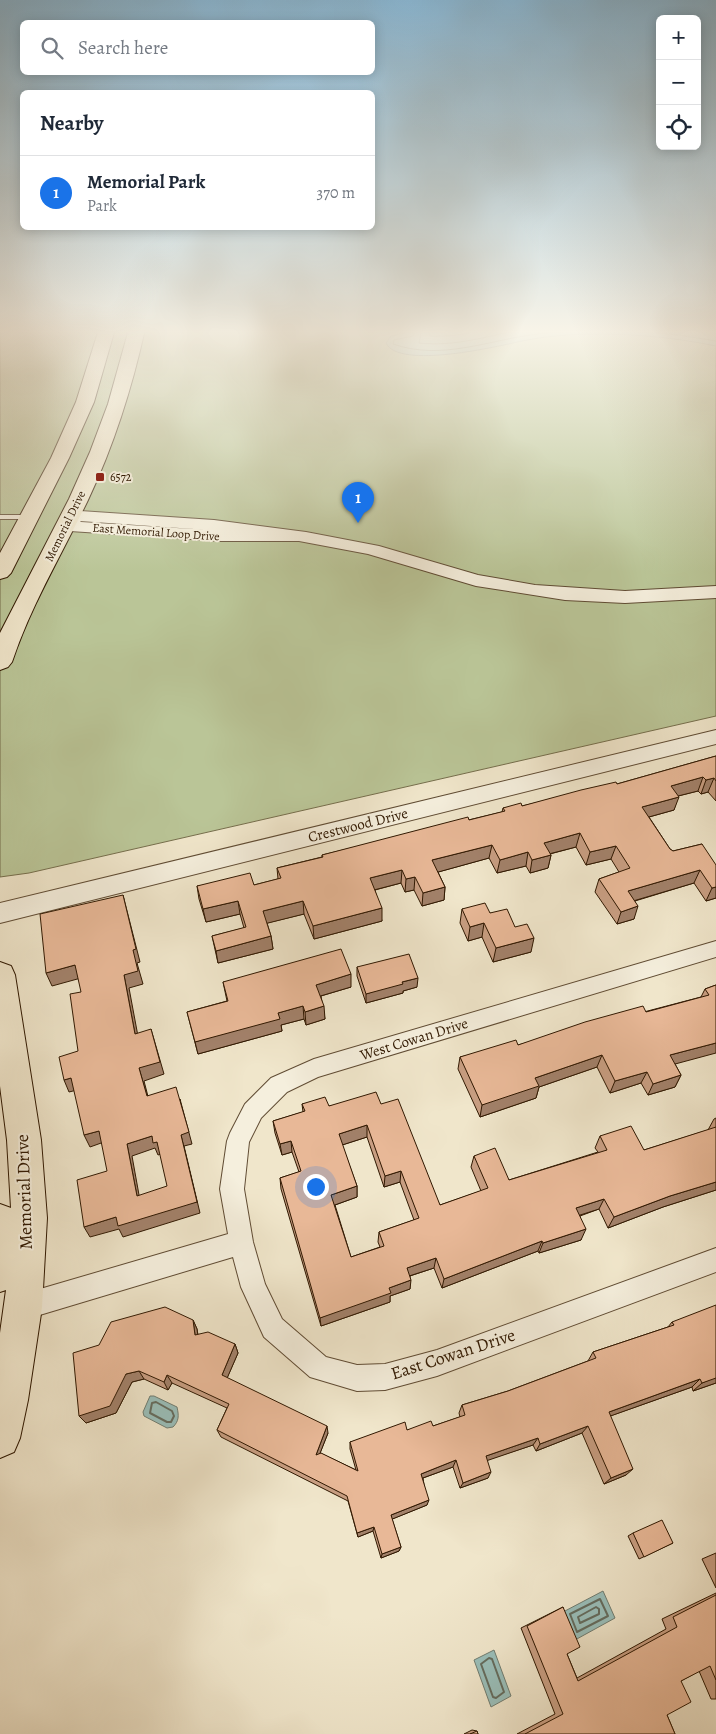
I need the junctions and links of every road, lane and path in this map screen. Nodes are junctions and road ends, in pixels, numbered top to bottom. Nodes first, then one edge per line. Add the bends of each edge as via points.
1 (81, 410) edge
2 (115, 410) edge
3 (30, 517) junction
4 (0, 518) edge
5 (69, 520) junction
6 (0, 573) edge
7 (716, 592) edge
8 (0, 662) edge
9 (716, 737) edge
10 (0, 914) edge
11 (716, 949) edge
12 (0, 975) edge
13 (0, 1221) edge
14 (241, 1242) junction
15 (716, 1260) edge
16 (0, 1274) edge
17 (12, 1299) edge
18 (0, 1438) edge

1 - 3 main road
2 - 5 main road, Memorial Drive
3 - 4 lane
3 - 5 main road
3 - 6 main road
5 - 7 street, East Memorial Loop Drive via 76,527 221,536 298,536 337,541 475,580 540,592 630,598
5 - 8 main road, Memorial Drive via 16,623
9 - 10 street, Crestwood Drive
11 - 14 street, West Cowan Drive via 314,1069 279,1086 253,1111 238,1141 232,1189
12 - 17 main road, Memorial Drive via 24,1140 29,1218
13 - 16 main road
14 - 15 street, East Cowan Drive via 253,1287 273,1328 318,1368 357,1378 385,1377 437,1363
14 - 17 street
17 - 18 main road, Memorial Drive via 8,1400

